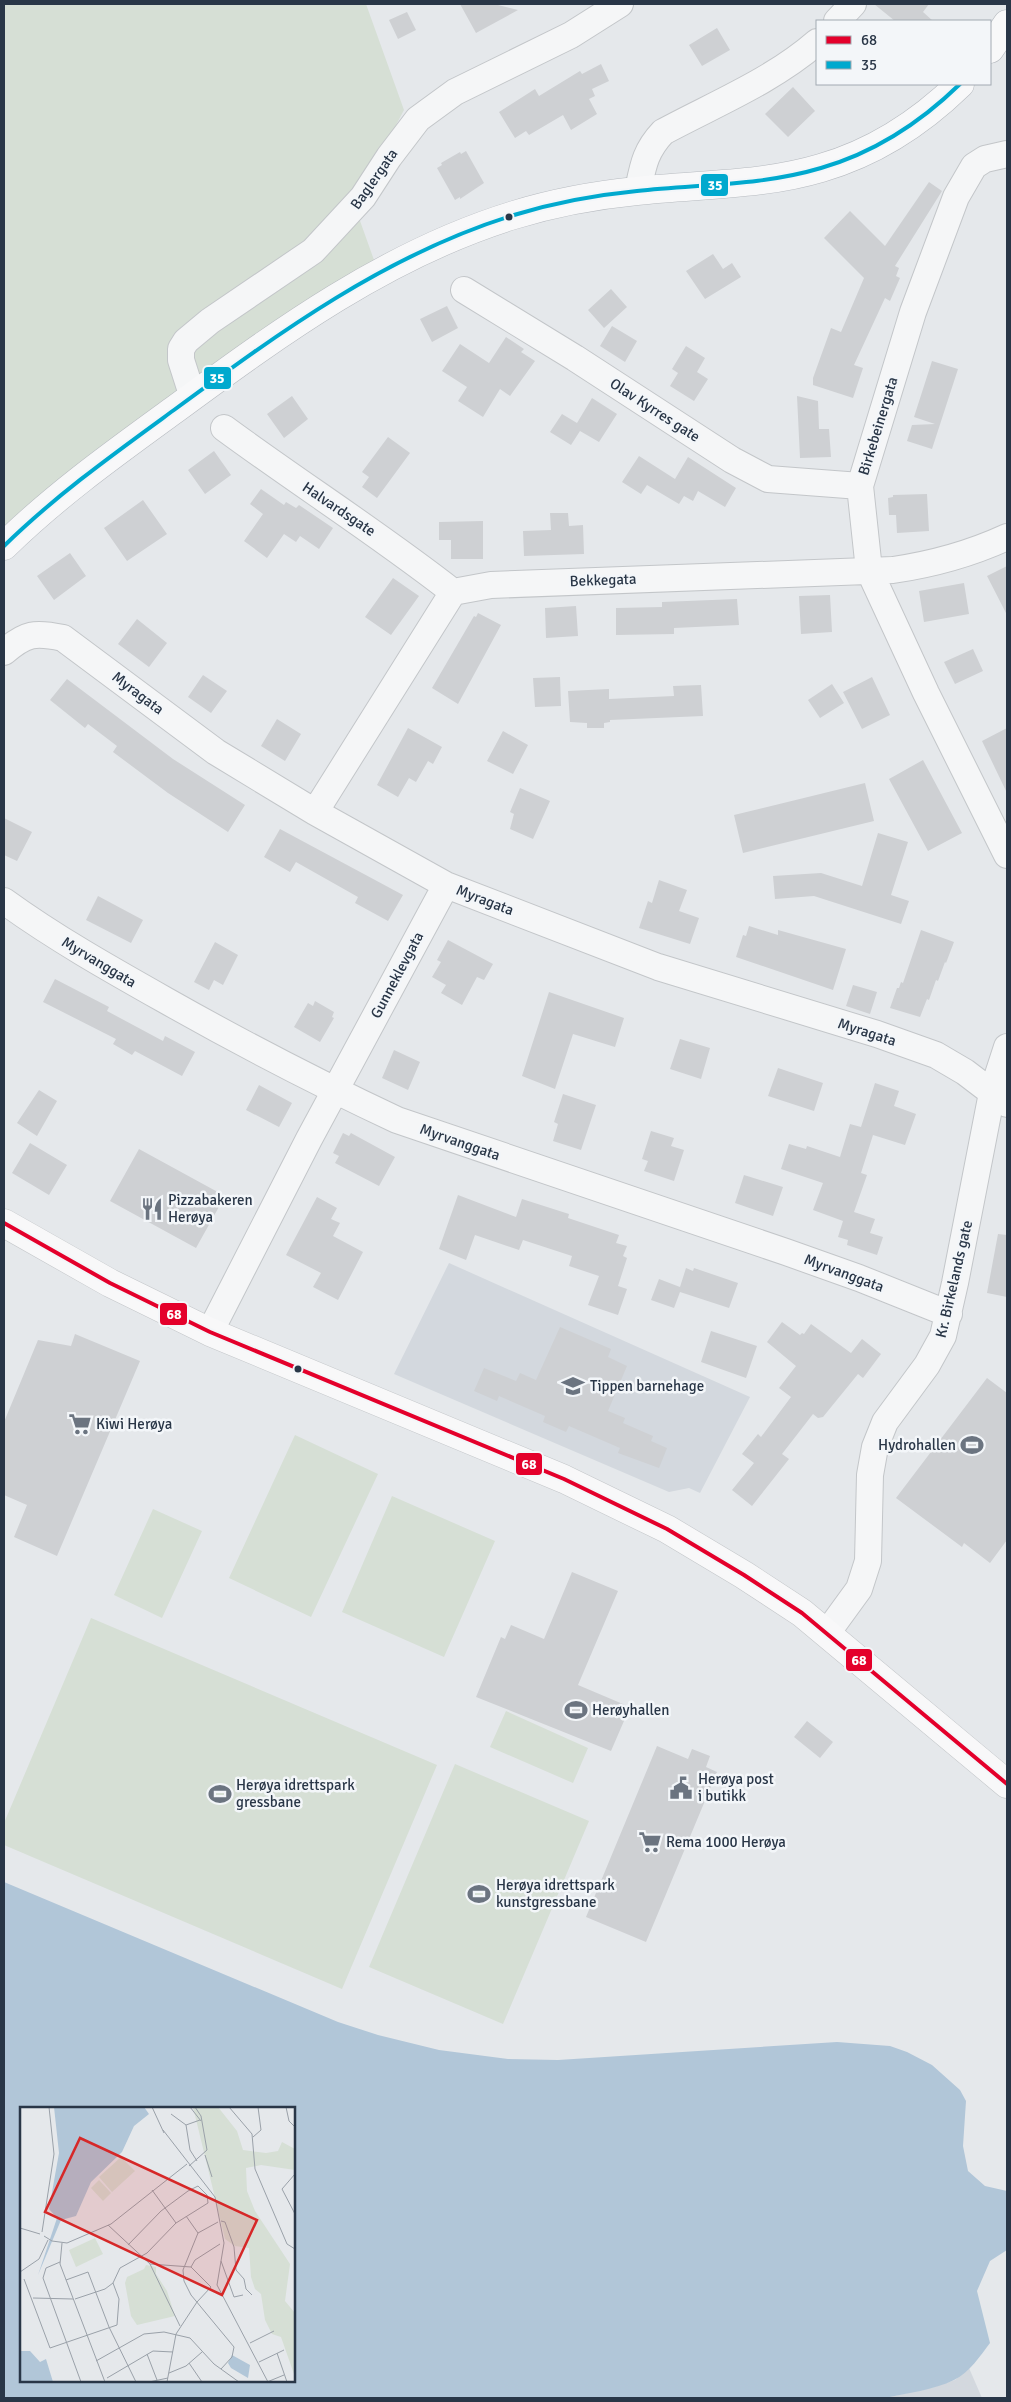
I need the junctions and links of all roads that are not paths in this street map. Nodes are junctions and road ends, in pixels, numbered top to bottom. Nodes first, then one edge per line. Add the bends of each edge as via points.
1 (620, 4) edge
2 (853, 4) edge
3 (838, 20) edge
4 (1007, 24) edge
5 (816, 43) edge
6 (991, 48) edge
7 (959, 85) edge
8 (1007, 154) edge
9 (638, 190) junction
10 (464, 290) dead end
11 (194, 395) junction
12 (224, 428) dead end
13 (860, 486) junction
14 (1007, 537) edge
15 (4, 546) edge
16 (869, 570) junction
17 (453, 592) junction
18 (4, 652) edge
19 (315, 812) junction
20 (1007, 855) edge
21 (446, 885) junction
22 (4, 901) edge
23 (1007, 1047) edge
24 (335, 1091) junction
25 (1000, 1098) edge
26 (4, 1223) edge
27 (949, 1314) junction
28 (210, 1332) junction
29 (827, 1633) junction
30 (1007, 1784) edge

1 - 11 street, Baglergata via 572,34 455,92 418,119 363,197 313,251 186,341 181,350 181,360
2 - 3 street
4 - 6 main road
5 - 9 street via 772,75 663,132 650,145
7 - 9 main road via 932,109 888,139 826,167 764,180
8 - 13 street, Birkebeinergata via 985,159 974,166 956,197 913,312
9 - 11 main road via 593,196 515,214 422,250 314,310
10 - 13 street, Olav Kyrres gate via 732,460 768,479
11 - 15 main road via 81,478
12 - 17 street, Halvardsgate
13 - 16 street, Birkebeinergata
14 - 16 street, Bekkegata via 977,551 936,563
16 - 17 street, Bekkegata via 491,585
16 - 20 street, Birkebeinergata
17 - 19 street
18 - 19 street, Myragata via 20,638 40,633 63,638 216,752
19 - 21 street, Myragata
21 - 24 street, Gunneklevgata
21 - 25 street, Myragata via 658,967 936,1055
22 - 24 street, Myrvanggata via 111,970
23 - 25 street, Kr. Birkelands gate
24 - 27 street, Myrvanggata via 406,1123 786,1252
24 - 28 street, Gunneklevgata
25 - 27 street, Kr. Birkelands gate
26 - 28 main road via 110,1283
27 - 29 street, Kr. Birkelands gate via 936,1351 885,1422 875,1446 870,1475 868,1561 859,1588
28 - 29 main road via 620,1504 744,1575
29 - 30 main road

